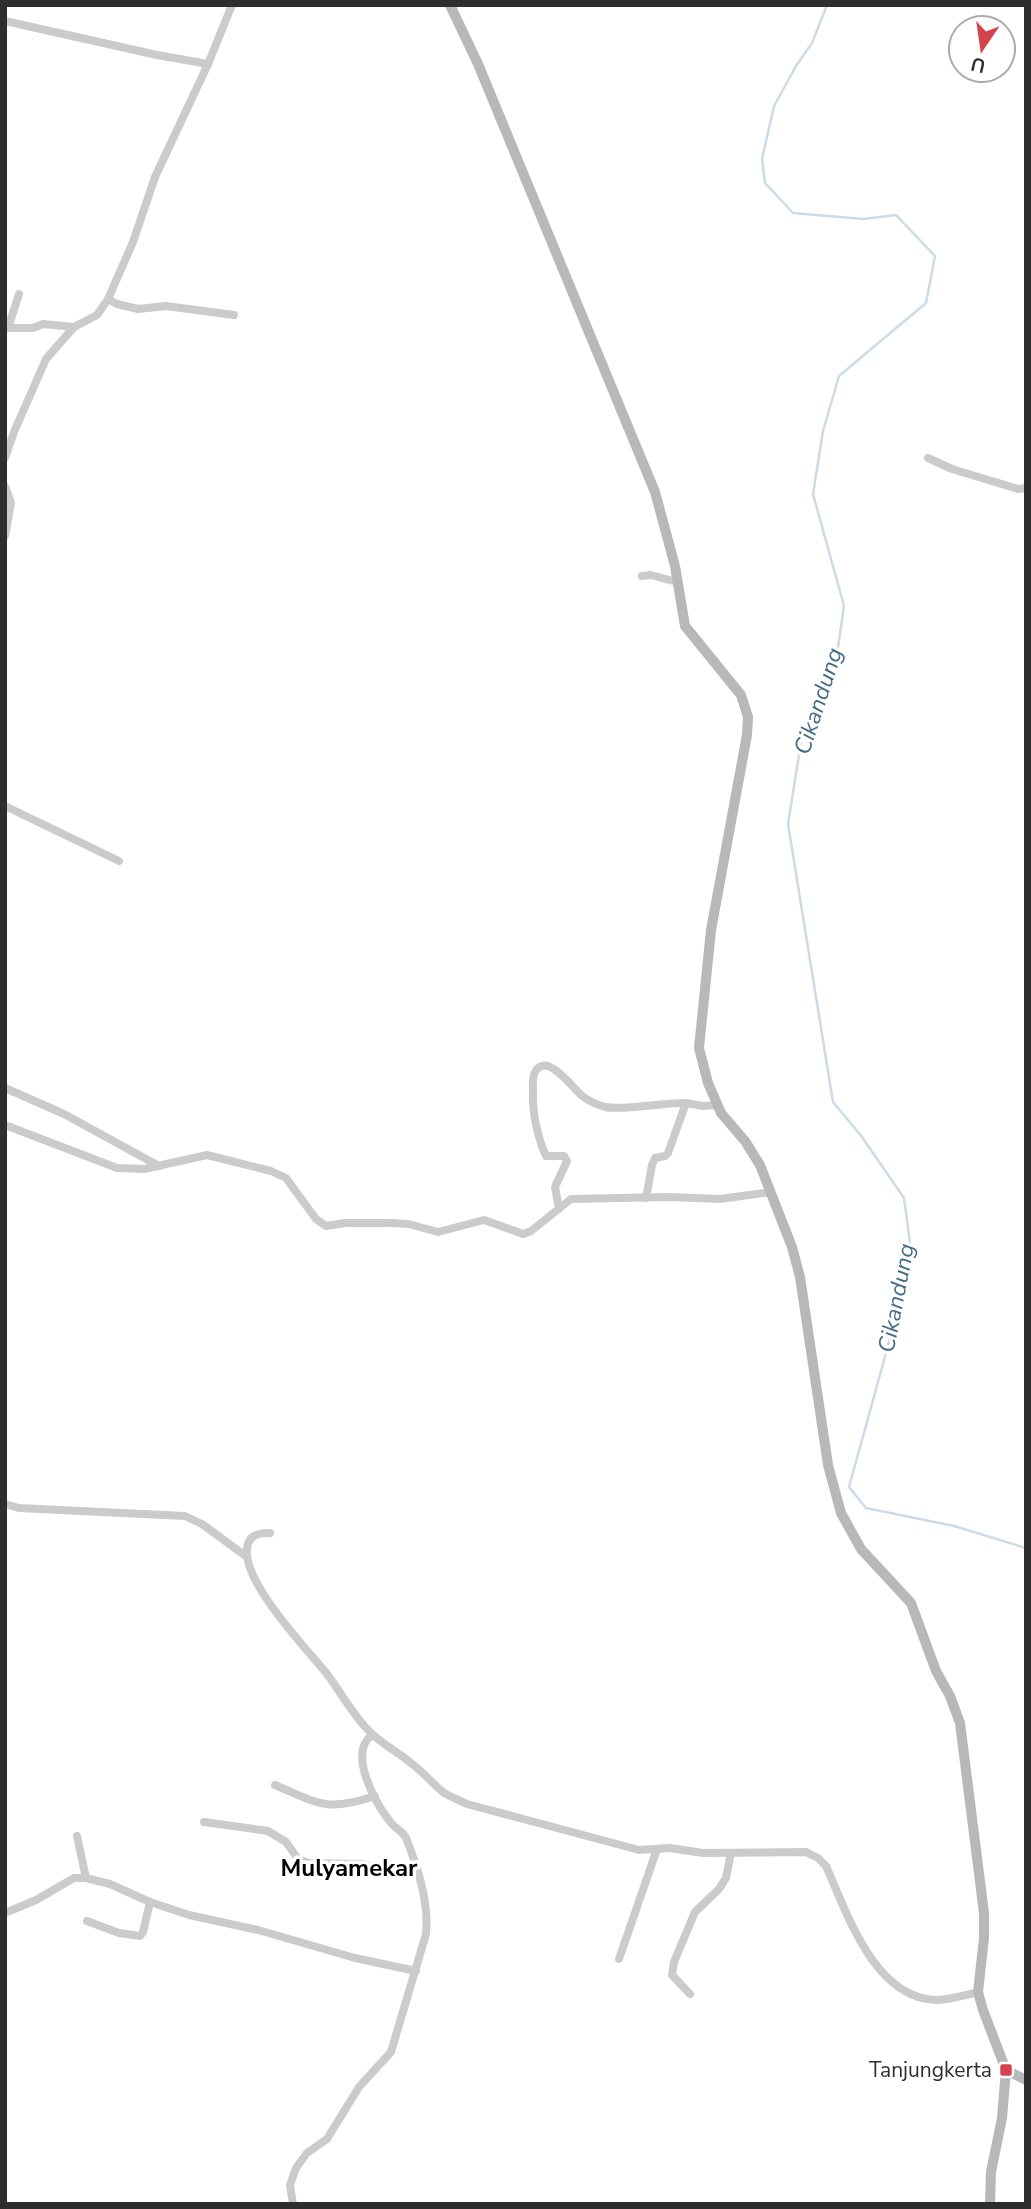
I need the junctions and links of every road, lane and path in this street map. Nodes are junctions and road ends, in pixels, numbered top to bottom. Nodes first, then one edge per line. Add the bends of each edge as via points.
1 (232, 5) edge
2 (450, 5) edge
3 (5, 20) edge
4 (208, 64) junction
5 (19, 294) dead end
6 (108, 299) junction
7 (234, 315) dead end
8 (74, 327) junction
9 (7, 328) edge
10 (5, 458) edge
11 (928, 458) dead end
12 (5, 486) edge
13 (1026, 488) edge
14 (5, 536) edge
15 (642, 576) dead end
16 (677, 582) junction
17 (5, 806) edge
18 (119, 861) dead end
19 (5, 1088) edge
20 (686, 1103) junction
21 (717, 1105) junction
22 (5, 1125) edge
23 (159, 1167) junction
24 (771, 1192) junction
25 (646, 1198) junction
26 (559, 1209) junction
27 (5, 1504) edge
28 (270, 1533) dead end
29 (247, 1557) junction
30 (372, 1735) junction
31 (275, 1785) dead end
32 (375, 1796) junction
33 (204, 1822) dead end
34 (77, 1836) dead end
35 (657, 1849) junction
36 (731, 1853) junction
37 (416, 1870) junction
38 (86, 1878) junction
39 (149, 1902) junction
40 (5, 1913) edge
41 (87, 1921) dead end
42 (619, 1959) dead end
43 (416, 1971) junction
44 (978, 1992) junction
45 (690, 1994) dead end
46 (1006, 2070) junction
47 (1026, 2080) edge
48 (293, 2204) edge
49 (990, 2204) edge

1 - 4 street
2 - 16 street via 640,453 662,511
3 - 4 street
4 - 6 street via 155,177
5 - 9 street
6 - 7 street via 138,309 166,306
6 - 8 street via 97,314
8 - 9 street
8 - 10 street via 46,359
11 - 13 street via 971,475
12 - 14 street via 11,503
15 - 16 street
16 - 21 street via 685,626 741,695 748,717 711,930 700,1027 700,1056
17 - 18 street
19 - 23 street via 64,1114
20 - 21 street
20 - 25 street via 667,1155 655,1158 652,1165
20 - 26 street via 604,1107 582,1095 556,1070 547,1066 537,1069 532,1100 541,1146 546,1156 564,1156 567,1161 555,1187
21 - 24 street via 756,1155
22 - 23 street via 117,1168
23 - 26 street via 207,1155 281,1174 326,1226 409,1224 438,1232 484,1220 523,1234
24 - 25 street via 720,1199
24 - 44 street via 800,1277 828,1465 841,1513 861,1549 911,1603 960,1723 984,1913
25 - 26 street via 571,1199
27 - 29 street via 184,1516
28 - 29 street via 251,1538
29 - 30 street via 251,1574 281,1617
30 - 32 street via 364,1744 362,1759
30 - 35 street via 445,1794 467,1804 628,1848
31 - 32 street via 321,1805
32 - 37 street via 391,1823 405,1834
33 - 37 street via 268,1831 308,1863
34 - 38 street
35 - 36 street
35 - 42 street
36 - 44 street via 806,1852 818,1858 871,1961 887,1977 908,1992 934,2000
36 - 45 street via 726,1878 695,1912 674,1962 672,1975
37 - 43 street via 428,1916
38 - 39 street
38 - 40 street via 74,1878
39 - 41 street via 140,1936
39 - 43 street
43 - 48 street via 391,2052 359,2087 327,2139 296,2168 290,2185
44 - 46 street
46 - 47 street
46 - 49 street

